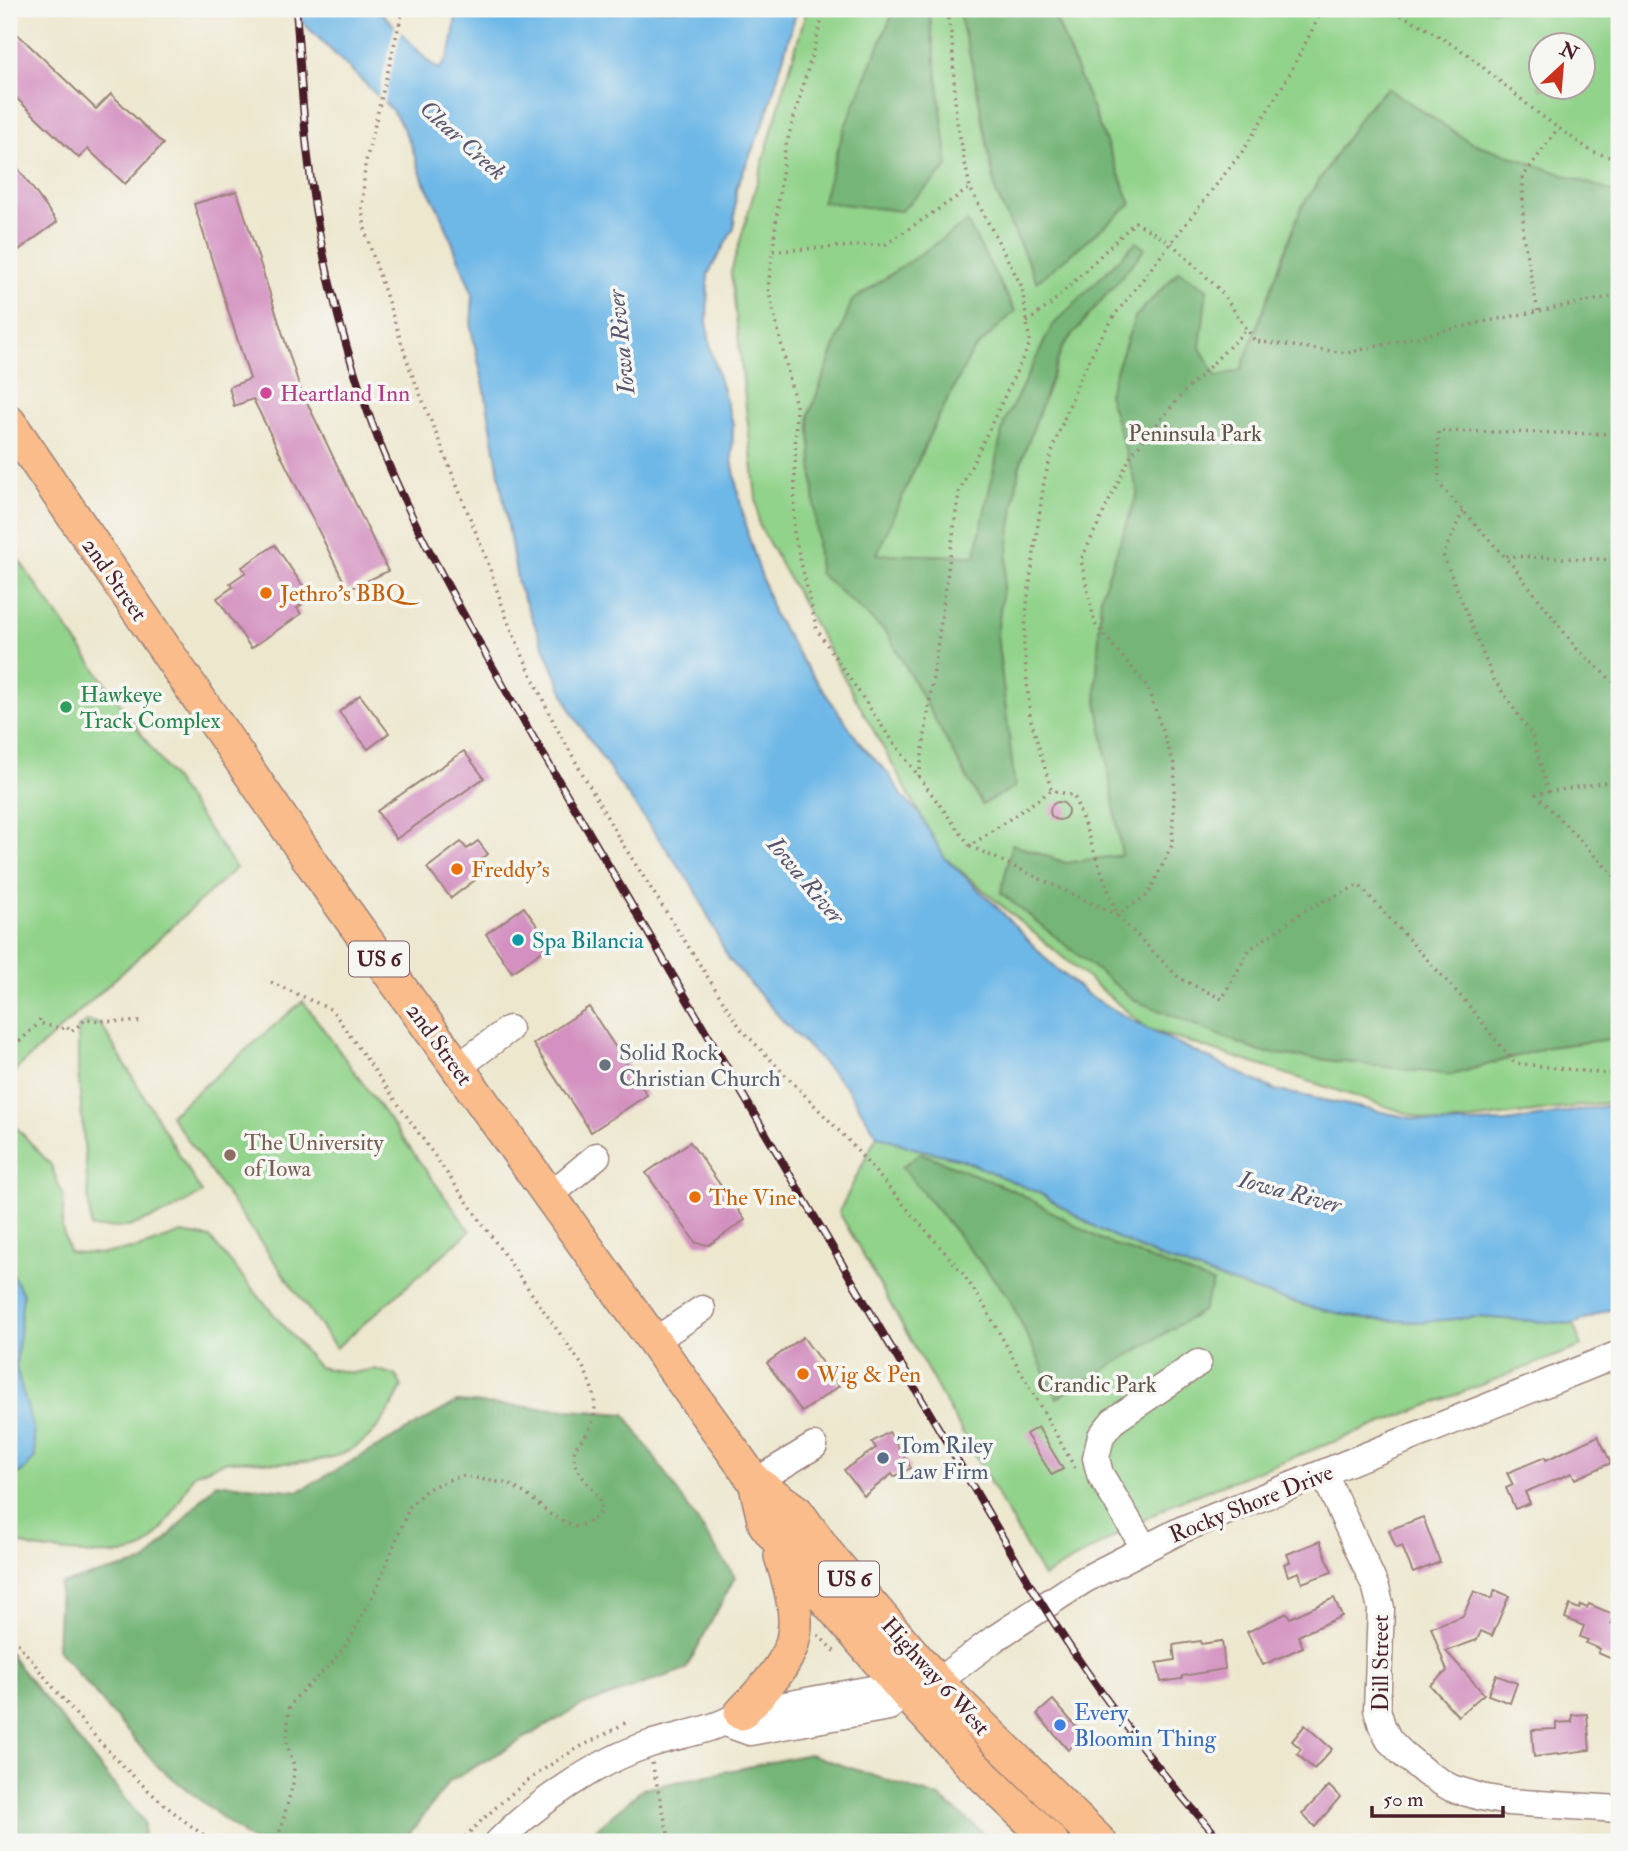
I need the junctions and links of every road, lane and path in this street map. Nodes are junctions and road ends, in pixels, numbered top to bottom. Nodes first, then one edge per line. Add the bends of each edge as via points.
1 (403, 9) edge
2 (825, 9) edge
3 (946, 9) edge
4 (1323, 9) edge
5 (1388, 9) edge
6 (1558, 128) junction
7 (1619, 160) edge
8 (970, 188) junction
9 (1171, 243) junction
10 (773, 251) junction
11 (1619, 297) edge
12 (1538, 311) junction
13 (1027, 322) junction
14 (1247, 329) junction
15 (10, 426) edge
16 (1619, 434) edge
17 (1463, 511) junction
18 (1504, 556) junction
19 (1619, 560) edge
20 (1619, 687) edge
21 (919, 777) junction
22 (1619, 779) edge
23 (1052, 790) junction
24 (1548, 792) junction
25 (970, 846) junction
26 (1619, 881) edge
27 (1117, 915) junction
28 (271, 982) dead end
29 (144, 1022) dead end
30 (509, 1029) dead end
31 (9, 1051) edge
32 (457, 1068) junction
33 (1619, 1071) edge
34 (597, 1156) dead end
35 (549, 1196) junction
36 (702, 1309) dead end
37 (653, 1342) junction
38 (1619, 1354) edge
39 (1198, 1363) dead end
40 (814, 1446) dead end
41 (1076, 1470) dead end
42 (1324, 1474) junction
43 (755, 1482) junction
44 (775, 1537) junction
45 (1144, 1547) junction
46 (9, 1632) edge
47 (21, 1648) junction
48 (9, 1656) edge
49 (937, 1682) junction
50 (906, 1693) junction
51 (733, 1718) junction
52 (647, 1744) junction
53 (1619, 1809) edge
54 (214, 1842) edge
55 (276, 1842) edge
56 (498, 1842) edge
57 (670, 1842) edge
58 (1052, 1842) edge
59 (1100, 1842) edge

1 - 41 path via 365,165 362,209 366,234 415,380 508,622 555,725 620,839 741,1029 847,1139 961,1270
2 - 10 path via 786,149
3 - 8 path via 956,117
4 - 9 path via 1245,148
5 - 6 path via 1467,54
6 - 7 path via 1591,151
6 - 12 path via 1523,177 1523,236
8 - 10 path via 886,244
8 - 13 path via 1022,287
9 - 13 path via 1135,222
9 - 14 path via 1220,290
9 - 23 path via 1098,342 1065,414 1044,481 1024,645 1030,717
10 - 21 path via 768,288 796,406 794,533 817,630
11 - 12 path
12 - 14 path via 1348,353 1255,341
13 - 21 path via 1030,343 959,492
14 - 27 path via 1184,392 1131,455 1081,560 1095,624 1147,686 1175,767 1172,845 1147,895
15 - 32 main road, 2nd Street / US 6
16 - 17 path via 1438,431 1439,484
17 - 18 path
17 - 24 path via 1443,555 1493,678 1532,735
18 - 19 path
18 - 20 path via 1577,649
21 - 25 path
22 - 24 path
23 - 25 path
23 - 27 path via 1074,796
24 - 26 path via 1536,794
25 - 27 path
27 - 33 path via 1179,978 1222,999 1249,950 1307,909 1359,885 1514,1063 1610,1074
28 - 55 path via 332,1010 582,1366 591,1383 595,1417 578,1443 575,1463 601,1505 591,1522 576,1527 509,1484 463,1476 426,1490 410,1506 349,1641 289,1707 287,1745 294,1765 293,1784
29 - 31 path via 86,1018 71,1032 40,1021
30 - 32 street
32 - 35 main road, 2nd Street / US 6
34 - 35 street
35 - 37 main road, 2nd Street / US 6
36 - 37 street
37 - 43 main road, 2nd Street / US 6
38 - 42 street, Rocky Shore Drive
39 - 45 street via 1113,1421 1101,1436 1096,1458 1100,1475
40 - 43 street
42 - 45 street, Rocky Shore Drive
42 - 53 street, Dill Street via 1381,1608 1377,1709 1389,1740 1451,1788 1508,1802
43 - 44 main road, Highway 6 West / US 6 via 765,1524
43 - 49 main road, Highway 6 West / US 6 via 797,1512
44 - 50 main road, Highway 6 West / US 6
44 - 51 main road via 795,1605 792,1647 779,1670
45 - 49 street, Rocky Shore Drive via 1030,1615
46 - 47 path
47 - 48 path
47 - 54 path via 124,1769 183,1822
49 - 50 street, Rocky Shore Drive
49 - 59 main road, Highway 6 West / US 6
50 - 51 street via 872,1689
50 - 58 main road, Highway 6 West / US 6
51 - 52 street
52 - 56 street via 576,1780
52 - 57 path

